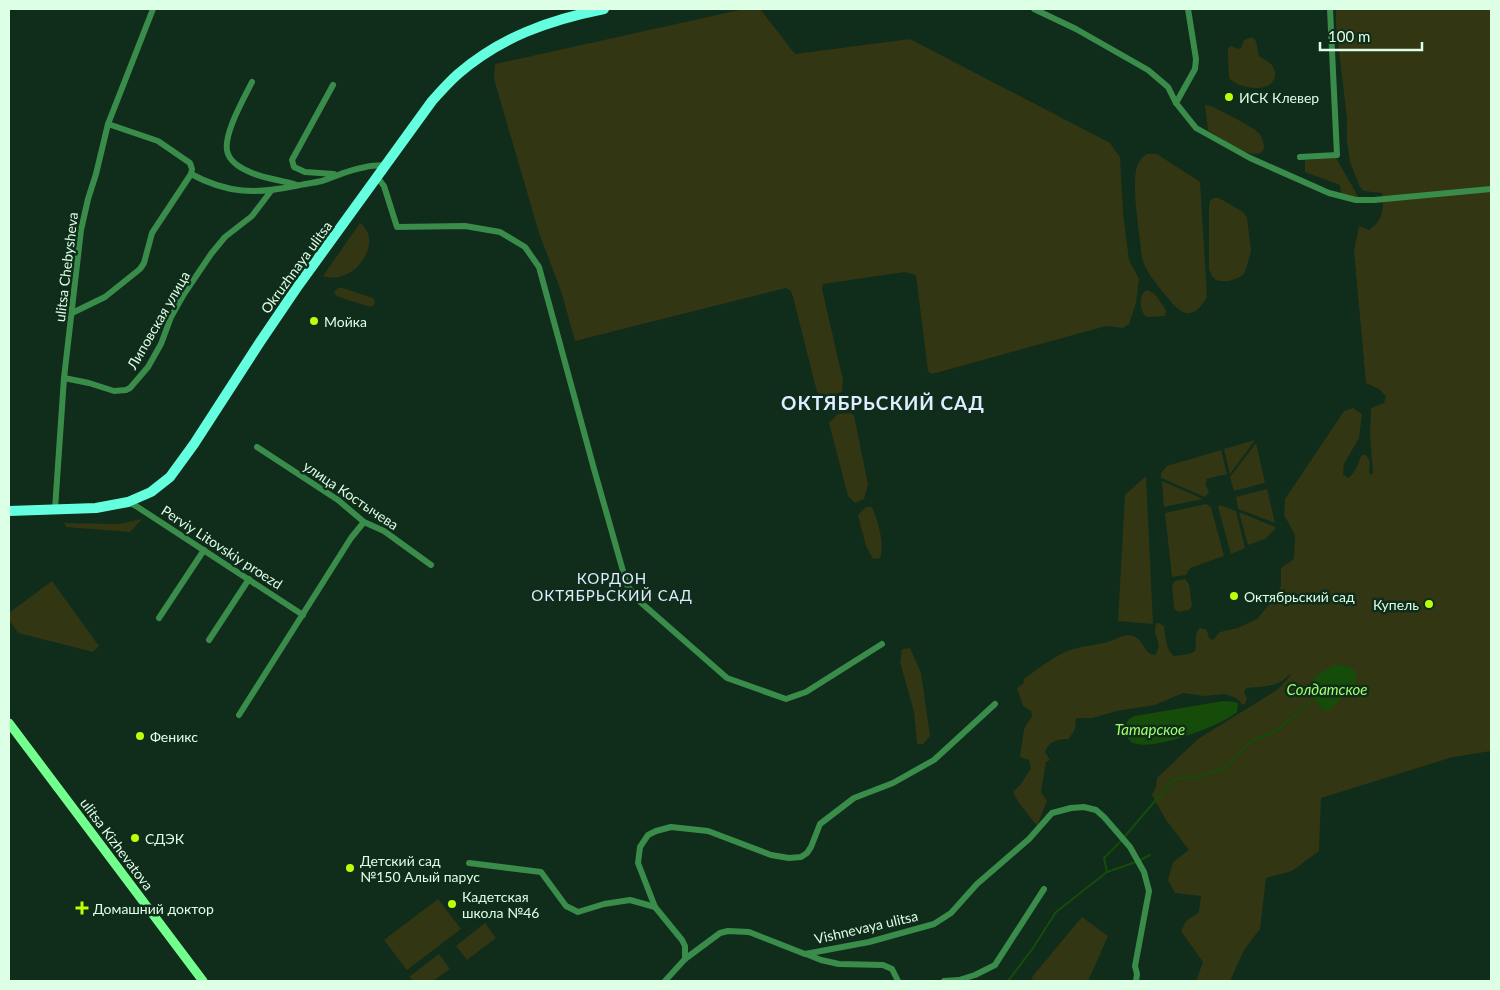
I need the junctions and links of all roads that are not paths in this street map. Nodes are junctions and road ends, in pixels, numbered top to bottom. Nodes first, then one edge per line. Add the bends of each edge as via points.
1 (153, 9) edge
2 (604, 9) edge
3 (1034, 9) edge
4 (1188, 9) edge
5 (1330, 9) edge
6 (252, 82) dead end
7 (333, 84) dead end
8 (1176, 103) junction
9 (108, 124) junction
10 (1300, 157) dead end
11 (385, 166) junction
12 (191, 174) junction
13 (338, 174) junction
14 (377, 177) junction
15 (298, 185) junction
16 (1491, 189) edge
17 (271, 191) junction
18 (72, 313) junction
19 (64, 378) junction
20 (257, 447) dead end
21 (128, 502) junction
22 (55, 509) junction
23 (9, 511) edge
24 (364, 522) junction
25 (204, 550) junction
26 (431, 565) dead end
27 (249, 580) junction
28 (303, 614) junction
29 (159, 618) dead end
30 (209, 640) dead end
31 (882, 644) dead end
32 (995, 704) dead end
33 (239, 715) dead end
34 (9, 723) edge
35 (469, 863) dead end
36 (1044, 889) dead end
37 (655, 907) junction
38 (805, 954) junction
39 (685, 959) junction
40 (203, 981) edge
41 (665, 981) edge
42 (898, 981) edge
43 (944, 981) edge
44 (1136, 981) edge

1 - 9 street, ulitsa Chebysheva
2 - 11 main road, Okruzhnaya ulitsa via 538,26 484,54 458,74 432,101
3 - 8 street via 1148,70 1168,88
4 - 8 street via 1195,69
5 - 10 street via 1337,155
6 - 15 street via 229,134 228,155 242,169 253,174
7 - 13 street via 292,160 294,166 305,172
8 - 16 street via 1196,128 1250,158 1329,194 1374,200
9 - 12 street via 158,141 190,163
9 - 18 street, ulitsa Chebysheva via 81,230
11 - 13 street
11 - 14 main road, Okruzhnaya ulitsa
12 - 17 street via 214,185 241,191
12 - 18 street via 152,233 140,270 105,297
13 - 15 street
14 - 21 main road, Okruzhnaya ulitsa via 298,286 170,477 151,492
14 - 31 street via 384,186 397,227 465,226 500,232 525,247 539,268 627,585 638,600 727,678 786,699 806,692
15 - 17 street
17 - 19 street, Липовская улица via 252,216 225,237 211,254 175,309 148,368 130,388 114,391
18 - 19 street, ulitsa Chebysheva
19 - 22 street, ulitsa Chebysheva
20 - 24 street, улица Костычева via 338,500
21 - 22 main road, Okruzhnaya ulitsa via 96,508
21 - 25 street, Perviy Litovskiy proezd
22 - 23 main road, Okruzhnaya ulitsa
24 - 26 street, улица Костычева via 384,531
24 - 28 street
25 - 27 street, Perviy Litovskiy proezd
25 - 29 street
27 - 28 street, Perviy Litovskiy proezd
27 - 30 street
28 - 33 street
32 - 37 street via 934,760 893,783 854,798 820,824 807,853 801,857 771,855 708,831 671,827 648,835 640,847 638,863
34 - 40 main road, ulitsa Kizhevatova
35 - 37 street via 542,872 566,906 578,912 630,900
36 - 43 street via 995,965 975,975
37 - 39 street via 682,940
38 - 39 street, Vishnevaya ulitsa via 749,932 735,930 720,933
38 - 42 street via 839,964 883,965 892,969
38 - 44 street, Vishnevaya ulitsa via 869,942 934,924 951,913 977,884 1029,840 1052,814 1084,807 1096,810 1104,817 1130,847 1144,872 1149,892 1135,966
39 - 41 street, Vishnevaya ulitsa

